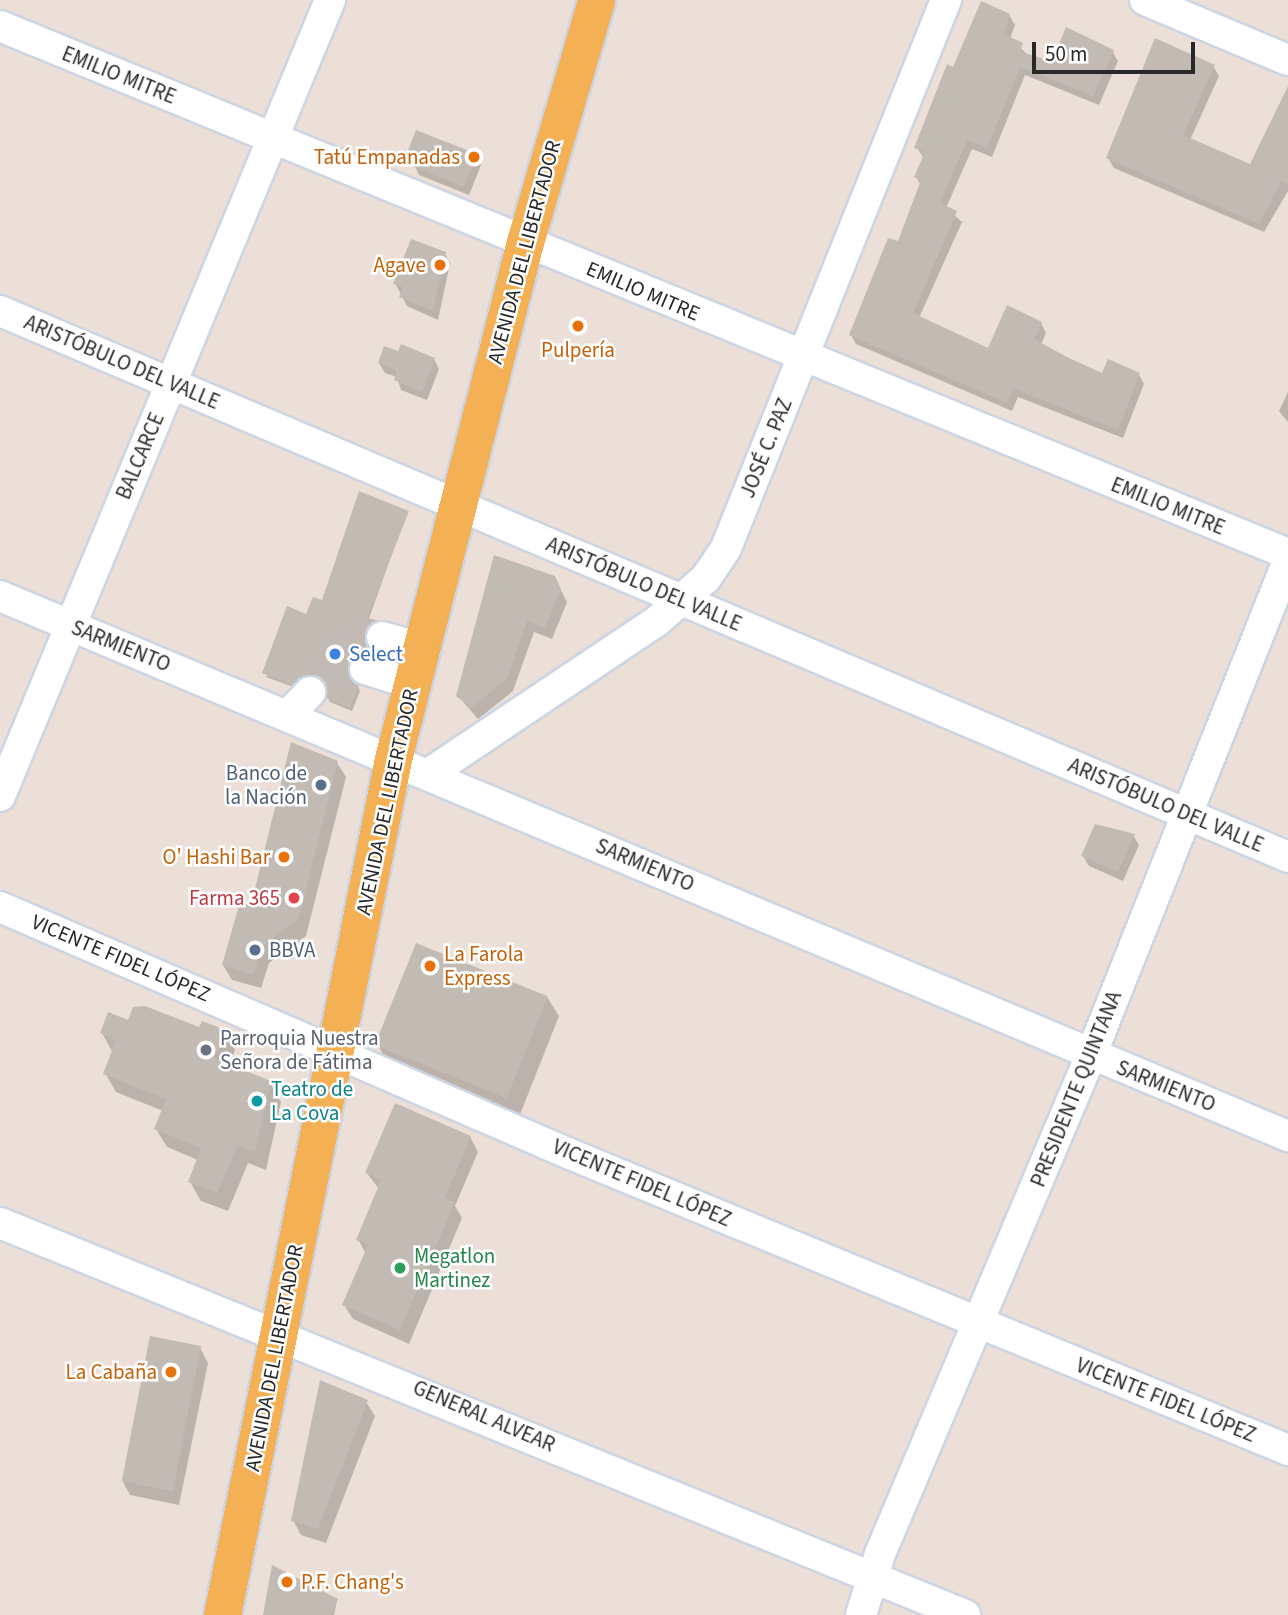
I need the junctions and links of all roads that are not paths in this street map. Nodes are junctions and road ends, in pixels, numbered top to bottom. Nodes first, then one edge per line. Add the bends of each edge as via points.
1 (330, 0) edge
2 (596, 0) edge
3 (946, 0) edge
4 (1145, 0) edge
5 (0, 26) edge
6 (1288, 60) edge
7 (274, 138) junction
8 (525, 242) junction
9 (0, 311) edge
10 (802, 357) junction
11 (171, 381) junction
12 (459, 506) junction
13 (1288, 554) edge
14 (1288, 561) edge
15 (0, 596) edge
16 (685, 601) junction
17 (69, 625) junction
18 (382, 638) tunnel mouth
19 (422, 648) junction
20 (365, 669) dead end
21 (413, 684) junction
22 (310, 692) tunnel mouth
23 (288, 715) junction
24 (393, 759) junction
25 (430, 773) junction
26 (0, 796) edge
27 (1186, 814) junction
28 (1288, 857) edge
29 (0, 907) edge
30 (335, 1049) junction
31 (1091, 1055) junction
32 (1288, 1136) edge
33 (0, 1223) edge
34 (978, 1323) junction
35 (280, 1334) junction
36 (1288, 1450) edge
37 (872, 1577) junction
38 (222, 1615) edge
39 (861, 1615) edge
40 (965, 1615) edge

1 - 7 street, BALCARCE
2 - 8 main road, AVENIDA DEL LIBERTADOR
3 - 10 street, JOSÉ C. PAZ
4 - 6 street
5 - 7 street, EMILIO MITRE
7 - 8 street, EMILIO MITRE
7 - 11 street, BALCARCE
8 - 10 street, EMILIO MITRE
8 - 12 main road, AVENIDA DEL LIBERTADOR
9 - 11 street, ARISTÓBULO DEL VALLE
10 - 13 street, EMILIO MITRE
10 - 16 street, JOSÉ C. PAZ via 726,548
11 - 12 street, ARISTÓBULO DEL VALLE
11 - 17 street, BALCARCE
12 - 16 street, ARISTÓBULO DEL VALLE
12 - 19 main road, AVENIDA DEL LIBERTADOR
14 - 27 street, PRESIDENTE QUINTANA
15 - 17 street, SARMIENTO
16 - 25 street, JOSÉ C. PAZ
16 - 27 street, ARISTÓBULO DEL VALLE
17 - 23 street, SARMIENTO
17 - 26 street, BALCARCE
18 - 19 street
19 - 21 main road, AVENIDA DEL LIBERTADOR
20 - 21 street
21 - 24 main road, AVENIDA DEL LIBERTADOR
22 - 23 street
23 - 24 street, SARMIENTO
24 - 25 street, SARMIENTO
24 - 30 main road, AVENIDA DEL LIBERTADOR
25 - 31 street, SARMIENTO
27 - 28 street, ARISTÓBULO DEL VALLE
27 - 31 street, PRESIDENTE QUINTANA
29 - 30 street, VICENTE FIDEL LÓPEZ
30 - 34 street, VICENTE FIDEL LÓPEZ
30 - 35 main road, AVENIDA DEL LIBERTADOR
31 - 32 street, SARMIENTO
31 - 34 street, PRESIDENTE QUINTANA
33 - 35 street, GENERAL ALVEAR
34 - 36 street, VICENTE FIDEL LÓPEZ
34 - 37 street, PRESIDENTE QUINTANA
35 - 37 street, GENERAL ALVEAR
35 - 38 main road, AVENIDA DEL LIBERTADOR
37 - 39 street, PRESIDENTE QUINTANA
37 - 40 street, GENERAL ALVEAR

